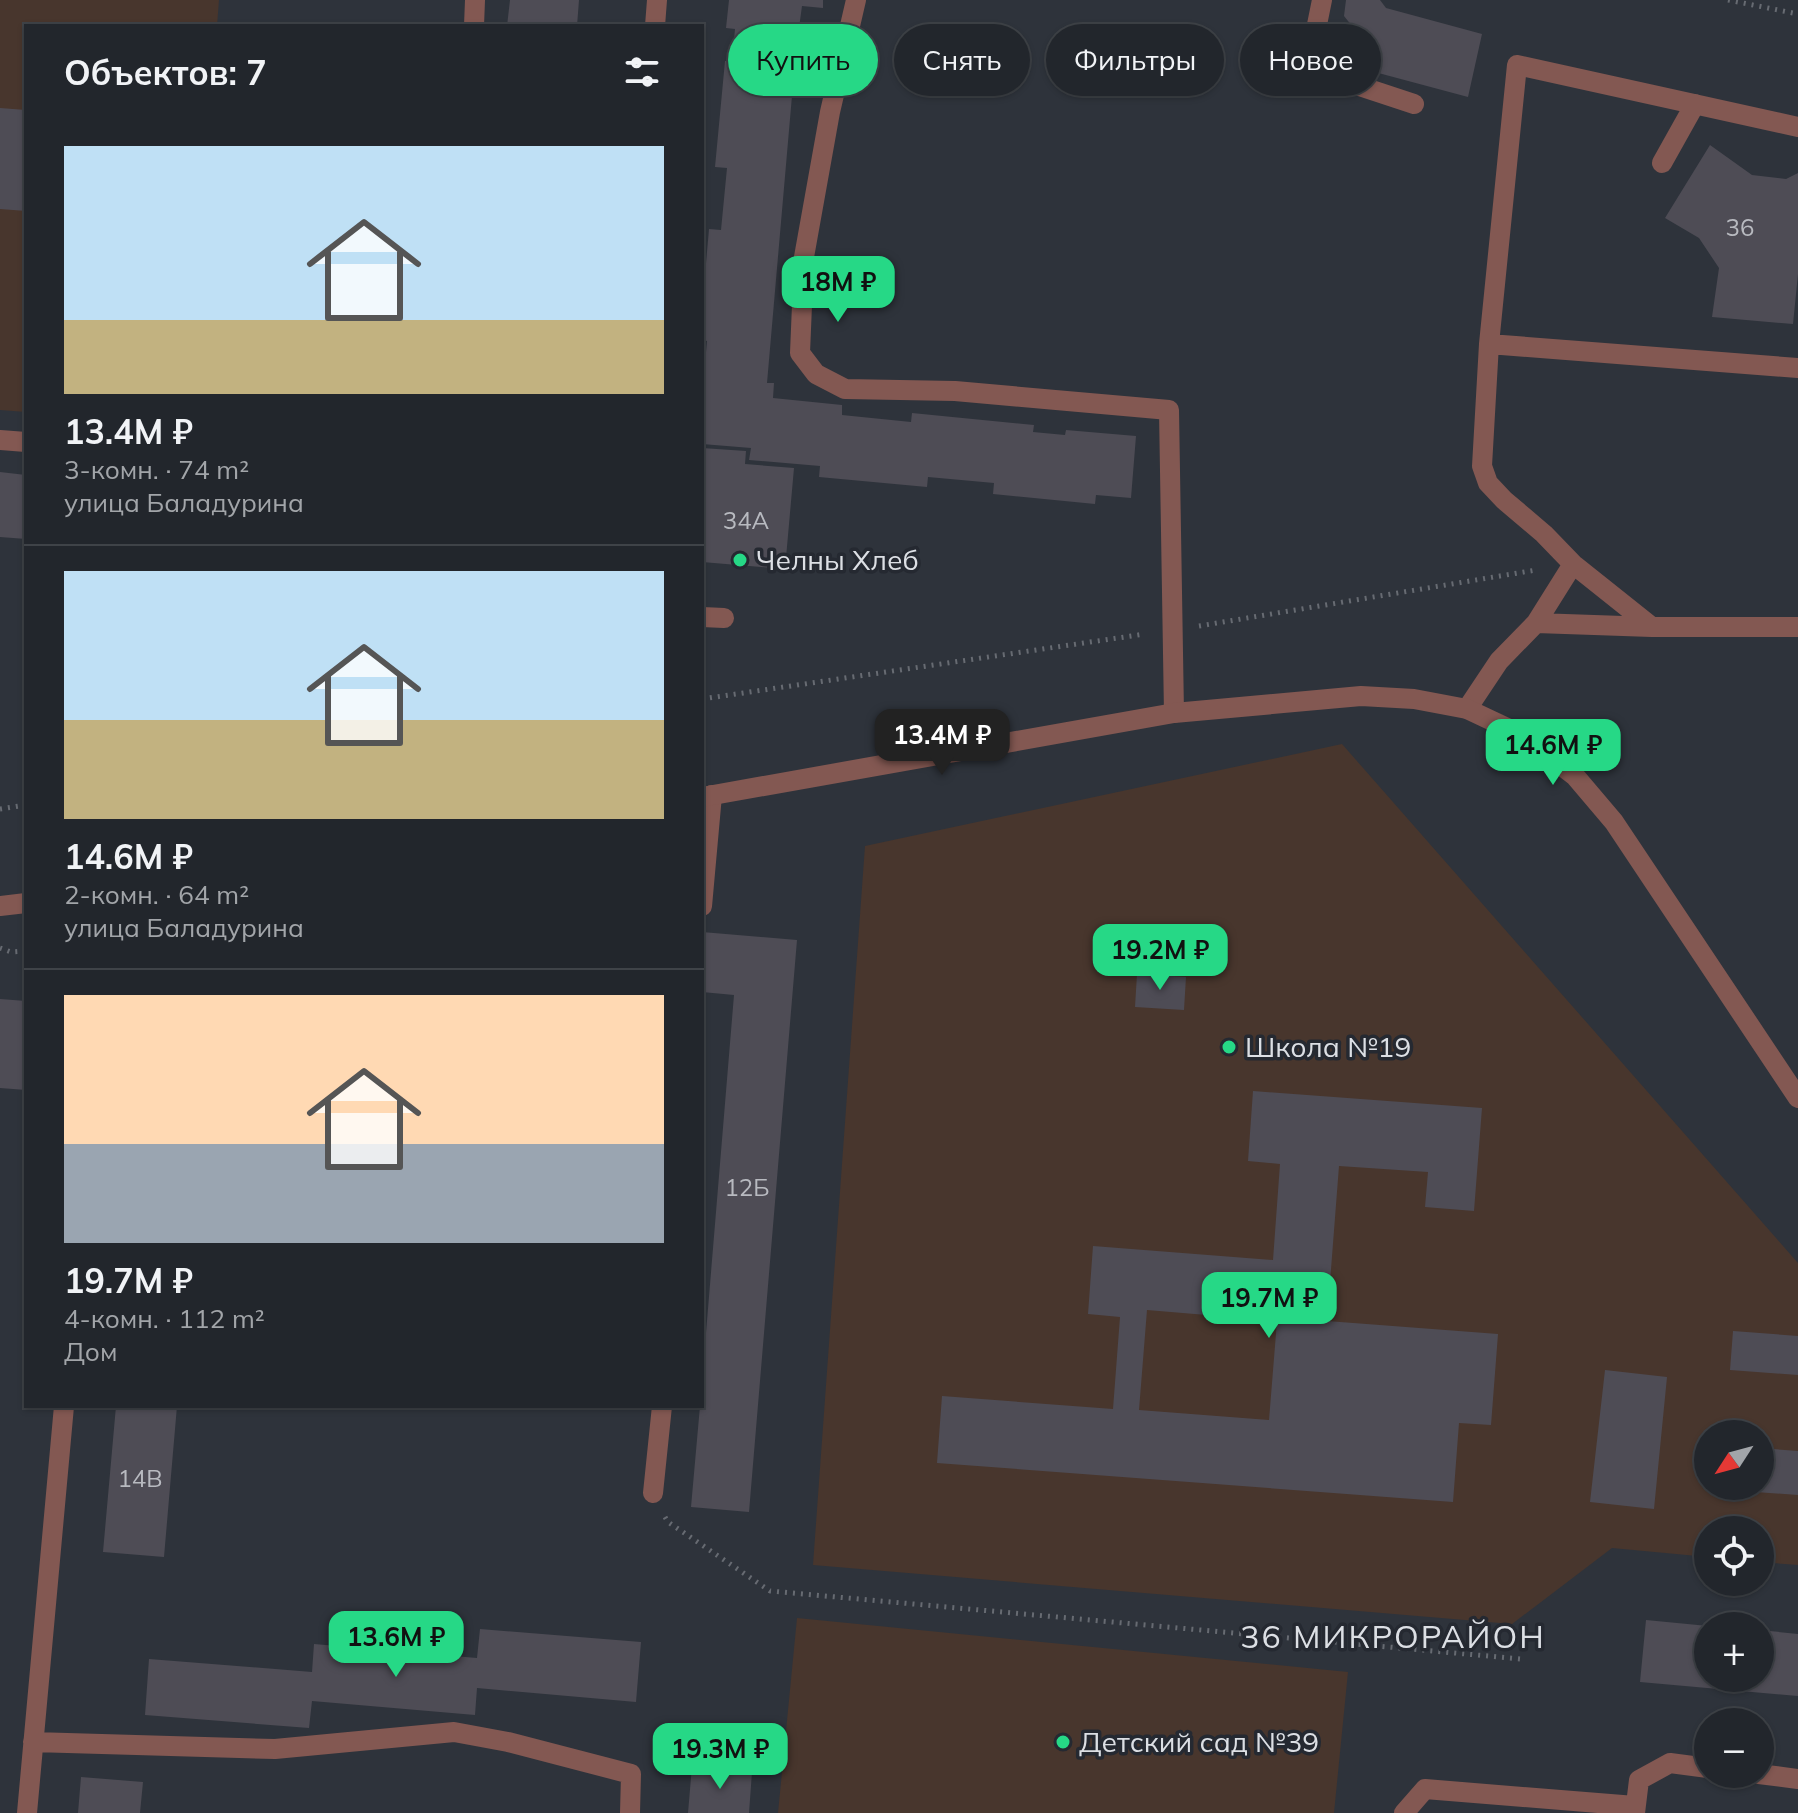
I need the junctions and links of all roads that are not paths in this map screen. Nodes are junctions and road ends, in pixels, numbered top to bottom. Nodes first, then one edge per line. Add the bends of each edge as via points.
1 (475, 0) edge
2 (657, 0) edge
3 (856, 0) edge
4 (1322, 0) edge
5 (474, 24) edge
6 (655, 24) edge
7 (1414, 104) dead end
8 (1695, 104) junction
9 (1798, 127) edge
10 (1662, 163) dead end
11 (1489, 344) junction
12 (1798, 368) edge
13 (0, 440) edge
14 (24, 442) edge
15 (1573, 564) junction
16 (704, 617) edge
17 (724, 618) dead end
18 (1536, 623) junction
19 (1652, 627) junction
20 (1798, 627) edge
21 (1467, 709) junction
22 (1174, 713) junction
23 (707, 796) edge
24 (704, 862) edge
25 (24, 903) edge
26 (0, 906) edge
27 (1798, 1098) edge
28 (64, 1408) edge
29 (662, 1408) edge
30 (653, 1493) road end
31 (33, 1742) junction
32 (1694, 1766) edge
33 (1774, 1776) edge
34 (1798, 1779) edge
35 (1635, 1810) edge
36 (27, 1813) edge
37 (630, 1813) edge
38 (1404, 1813) edge

1 - 5 street
2 - 6 street
3 - 22 street via 804,257 800,353 816,374 845,389 955,391 1169,410
4 - 7 street via 1308,69
8 - 9 street
8 - 10 street
8 - 11 street via 1517,65
11 - 12 street
11 - 15 street via 1482,466 1488,483
13 - 14 street
15 - 18 street
15 - 19 street
16 - 17 street
18 - 19 street
18 - 21 street via 1499,661
19 - 20 street
21 - 22 street via 1361,696
21 - 27 street via 1520,734 1575,776 1614,822
22 - 23 street
23 - 24 street
25 - 26 street
28 - 31 street
29 - 30 street
31 - 36 street
31 - 37 street via 275,1749 454,1732 631,1774
32 - 35 street via 1670,1763 1639,1780
33 - 34 street
35 - 38 street via 1425,1789

